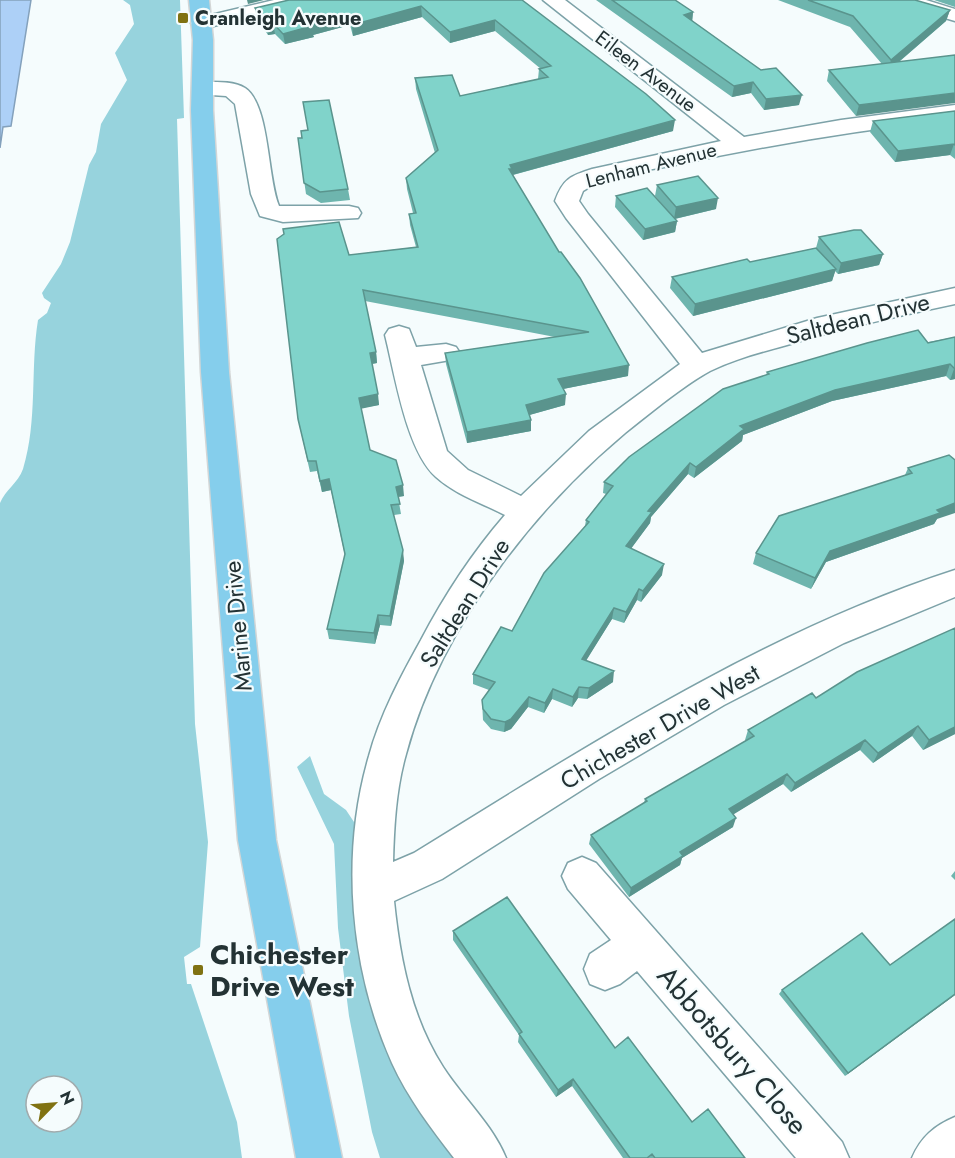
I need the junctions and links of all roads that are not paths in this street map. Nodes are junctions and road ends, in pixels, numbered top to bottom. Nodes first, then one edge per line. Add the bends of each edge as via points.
1 (199, 0) edge
2 (300, 0) edge
3 (553, 0) edge
4 (905, 0) edge
5 (955, 15) edge
6 (201, 22) junction
7 (204, 89) junction
8 (955, 112) edge
9 (738, 144) junction
10 (349, 213) dead end
11 (955, 296) edge
12 (446, 353) edge
13 (698, 366) junction
14 (523, 511) junction
15 (955, 583) edge
16 (582, 876) dead end
17 (374, 890) junction
18 (640, 943) junction
19 (605, 969) dead end
20 (955, 1140) edge
21 (319, 1158) edge
22 (483, 1158) edge
23 (826, 1158) edge
24 (935, 1158) edge

1 - 6 main road, Marine Drive
2 - 6 street
3 - 9 street, Eileen Avenue
4 - 5 street
6 - 7 main road, Marine Drive
7 - 10 street via 229,89 248,103 260,187 269,211 283,215
7 - 21 main road, Marine Drive via 215,372 257,840
8 - 9 street, Lenham Avenue
9 - 13 street, Lenham Avenue via 588,179 572,187 567,196 578,219
11 - 13 street, Saltdean Drive via 809,329
12 - 14 street via 402,347 429,446 452,475
13 - 14 street, Saltdean Drive via 593,442
14 - 17 street, Saltdean Drive via 441,632 391,742 375,825
15 - 17 street, Chichester Drive West via 832,633 711,694 428,866
16 - 18 street, Abbotsbury Close
17 - 22 street, Saltdean Drive via 390,1000 402,1033 426,1079
18 - 19 street
18 - 23 street, Abbotsbury Close
20 - 24 street

